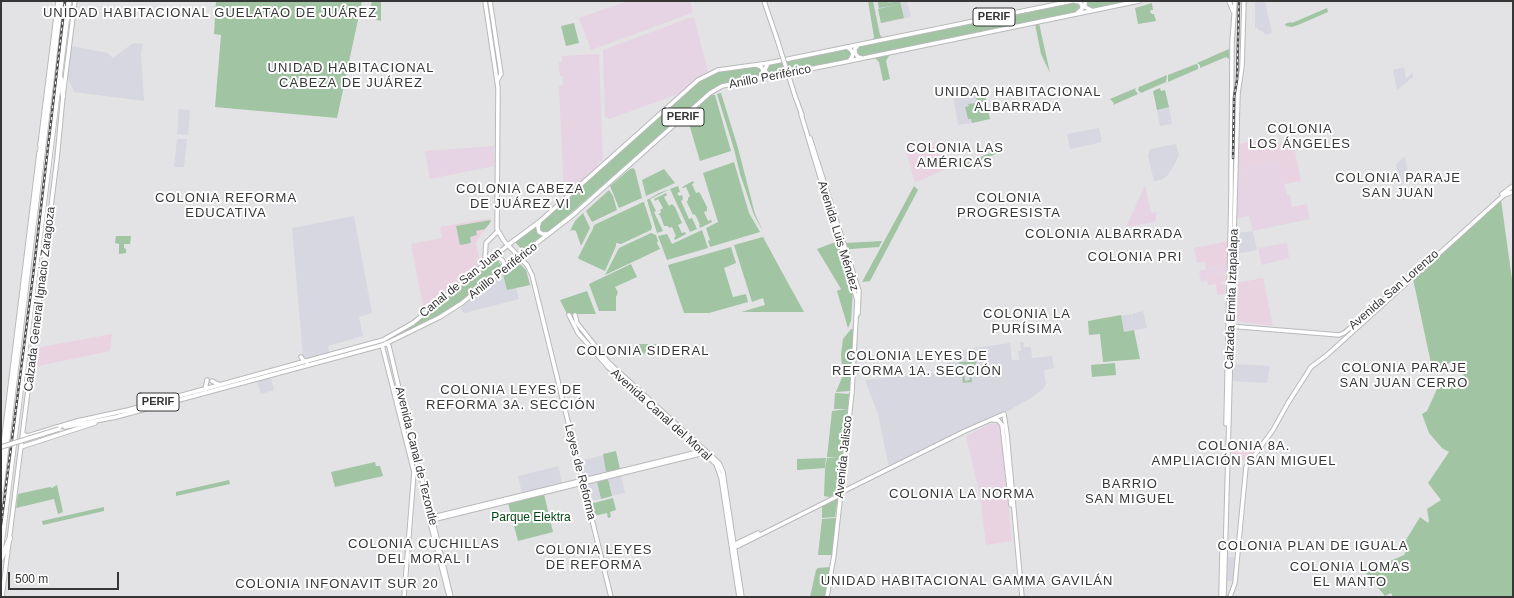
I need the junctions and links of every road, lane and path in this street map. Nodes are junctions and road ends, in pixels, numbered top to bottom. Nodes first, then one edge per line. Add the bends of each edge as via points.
1 (58, 1) edge
2 (61, 1) edge
3 (69, 1) edge
4 (75, 1) edge
5 (485, 1) edge
6 (490, 1) edge
7 (766, 1) edge
8 (1073, 1) edge
9 (1085, 1) edge
10 (1139, 1) edge
11 (1229, 1) edge
12 (1235, 1) edge
13 (1244, 1) edge
14 (1095, 10) junction
15 (1076, 14) junction
16 (1233, 15) junction
17 (59, 20) junction
18 (859, 44) junction
19 (53, 45) junction
20 (844, 47) junction
21 (791, 58) joint
22 (864, 58) junction
23 (848, 62) junction
24 (769, 63) junction
25 (755, 65) junction
26 (60, 73) junction
27 (772, 76) junction
28 (758, 78) junction
29 (497, 81) junction
30 (63, 96) junction
31 (801, 114) junction
32 (40, 144) junction
33 (41, 171) junction
34 (1513, 186) edge
35 (1513, 192) edge
36 (1233, 201) junction
37 (539, 222) junction
38 (498, 231) junction
39 (549, 233) junction
40 (508, 245) junction
41 (519, 258) junction
42 (30, 261) junction
43 (484, 265) junction
44 (494, 276) junction
45 (24, 281) junction
46 (569, 315) dead end
47 (575, 315) dead end
48 (857, 316) junction
49 (1230, 326) junction
50 (383, 343) junction
51 (301, 357) dead end
52 (309, 362) junction
53 (207, 380) dead end
54 (212, 381) dead end
55 (221, 385) junction
56 (205, 390) junction
57 (6, 415) junction
58 (82, 420) junction
59 (992, 420) junction
60 (100, 421) junction
61 (9, 426) junction
62 (65, 427) junction
63 (23, 434) junction
64 (31, 435) junction
65 (34, 442) junction
66 (1, 447) edge
67 (21, 447) junction
68 (704, 451) junction
69 (1, 452) edge
70 (1, 461) edge
71 (414, 472) junction
72 (420, 477) junction
73 (582, 482) junction
74 (416, 483) junction
75 (413, 488) junction
76 (1, 490) edge
77 (840, 494) junction
78 (824, 500) dead end
79 (431, 518) junction
80 (10, 538) junction
81 (733, 546) junction
82 (1, 548) edge
83 (1, 559) edge
84 (2, 597) edge
85 (406, 597) edge
86 (450, 597) edge
87 (610, 597) edge
88 (741, 597) edge
89 (827, 597) edge
90 (1020, 597) edge
91 (1221, 597) edge
92 (1224, 597) edge
93 (1230, 597) edge

1 - 19 main road, Calzada General Ignacio Zaragoza
2 - 17 highway, Calzada General Ignacio Zaragoza
3 - 26 highway, Calzada General Ignacio Zaragoza
4 - 30 main road, Calzada General Ignacio Zaragoza
5 - 29 main road
6 - 29 main road via 501,74
7 - 31 main road, Avenida Luis Méndez, bridge
8 - 15 main road via 1080,2 1082,6
8 - 18 main road, PERIF
9 - 14 main road via 1086,8
10 - 14 main road, Anillo Periférico / PERIF
11 - 16 main road
12 - 16 main road, Calzada Ermita Iztapalapa
13 - 36 main road, Calzada Ermita Iztapalapa
14 - 15 main road, Anillo Periférico / PERIF
15 - 22 main road, Anillo Periférico / PERIF
16 - 36 main road, Calzada Ermita Iztapalapa
17 - 19 highway
17 - 33 highway, Calzada General Ignacio Zaragoza
18 - 20 main road, Anillo Periférico / PERIF
18 - 22 main road via 855,48 855,53 858,57
19 - 32 main road, Calzada General Ignacio Zaragoza
20 - 21 main road, Anillo Periférico / PERIF
20 - 23 main road via 853,53
21 - 24 main road, Canal de San Juan / PERIF
22 - 23 main road, Anillo Periférico / PERIF
23 - 27 main road, Anillo Periférico / PERIF
24 - 25 main road, Canal de San Juan / PERIF
24 - 27 main road via 765,70
25 - 28 main road via 760,66 762,70 762,75
25 - 37 main road, Canal de San Juan / PERIF via 718,70 698,80
26 - 30 highway
26 - 82 highway, Calzada General Ignacio Zaragoza
27 - 28 main road, Anillo Periférico / PERIF
28 - 39 main road, Anillo Periférico / PERIF via 726,85 710,93 573,215
29 - 38 main road
30 - 63 main road, Calzada General Ignacio Zaragoza via 62,126
31 - 48 main road, Avenida Luis Méndez via 856,293
31 - 48 main road, Avenida Luis Méndez via 859,291
32 - 33 highway
32 - 45 main road, Calzada General Ignacio Zaragoza
33 - 42 highway, Calzada General Ignacio Zaragoza
34 - 49 main road, Avenida San Lorenzo via 1344,333 1339,335
35 - 93 main road, Avenida San Lorenzo via 1504,195 1311,367 1246,467 1235,580
36 - 49 main road, Calzada Ermita Iztapalapa
37 - 39 main road via 539,232
37 - 40 main road, Canal de San Juan / PERIF
38 - 40 main road, Leyes de Reforma
38 - 43 main road via 486,243
39 - 41 main road, Anillo Periférico / PERIF
40 - 41 main road, Leyes de Reforma
40 - 43 main road, Canal de San Juan / PERIF
41 - 44 main road, Anillo Periférico / PERIF
41 - 73 main road, Leyes de Reforma via 527,265 532,275
42 - 45 highway
42 - 61 highway, Calzada General Ignacio Zaragoza
43 - 44 main road via 496,258 503,260 503,266
43 - 50 main road, Canal de San Juan / PERIF via 413,323
44 - 50 main road, Anillo Periférico / PERIF via 447,313
45 - 57 main road, Calzada General Ignacio Zaragoza
46 - 68 main road, Avenida Canal del Moral via 578,333 608,367
47 - 68 main road, Avenida Canal del Moral via 580,327 608,362
48 - 77 main road, Avenida Jalisco
49 - 91 main road, Calzada Ermita Iztapalapa
49 - 92 main road, Calzada Ermita Iztapalapa
50 - 52 main road, Canal de San Juan / PERIF
50 - 60 main road, Canal de San Juan / PERIF
50 - 71 main road, Avenida Canal de Tezontle
50 - 72 main road, Avenida Canal de Tezontle via 389,346
51 - 52 main road
52 - 55 main road, Canal de San Juan / PERIF
53 - 56 main road
54 - 55 main road
55 - 56 main road, Canal de San Juan / PERIF
56 - 58 main road, Canal de San Juan / PERIF
57 - 61 highway
57 - 69 main road, Calzada General Ignacio Zaragoza
58 - 62 main road, Canal de San Juan / PERIF
58 - 64 main road, Canal de San Juan
59 - 77 main road
59 - 90 main road via 998,420 1002,425
59 - 90 main road via 1004,414
60 - 62 main road, Canal de San Juan / PERIF
60 - 65 main road, Canal de San Juan
61 - 76 highway, Calzada General Ignacio Zaragoza
62 - 66 main road, Canal de San Juan / PERIF, bridge
63 - 64 main road, Canal de San Juan
63 - 67 main road, Calzada General Ignacio Zaragoza
64 - 65 main road via 29,439
65 - 67 main road, Canal de San Juan
67 - 80 main road, Calzada General Ignacio Zaragoza
68 - 73 main road
68 - 81 main road, Avenida Canal del Moral via 720,471
69 - 70 main road, Calzada General Ignacio Zaragoza
71 - 72 main road
71 - 75 main road, Avenida Canal de Tezontle
72 - 79 main road, Avenida Canal de Tezontle
73 - 79 main road
73 - 87 main road, Leyes de Reforma
74 - 75 main road
74 - 79 main road via 421,483
74 - 85 main road
75 - 85 main road, Avenida Canal de Tezontle
77 - 81 main road
77 - 89 main road, Avenida Jalisco
78 - 81 main road
79 - 86 main road, Avenida Canal de Tezontle
80 - 83 highway
80 - 84 main road, Calzada General Ignacio Zaragoza
81 - 88 main road, Avenida Canal del Moral

